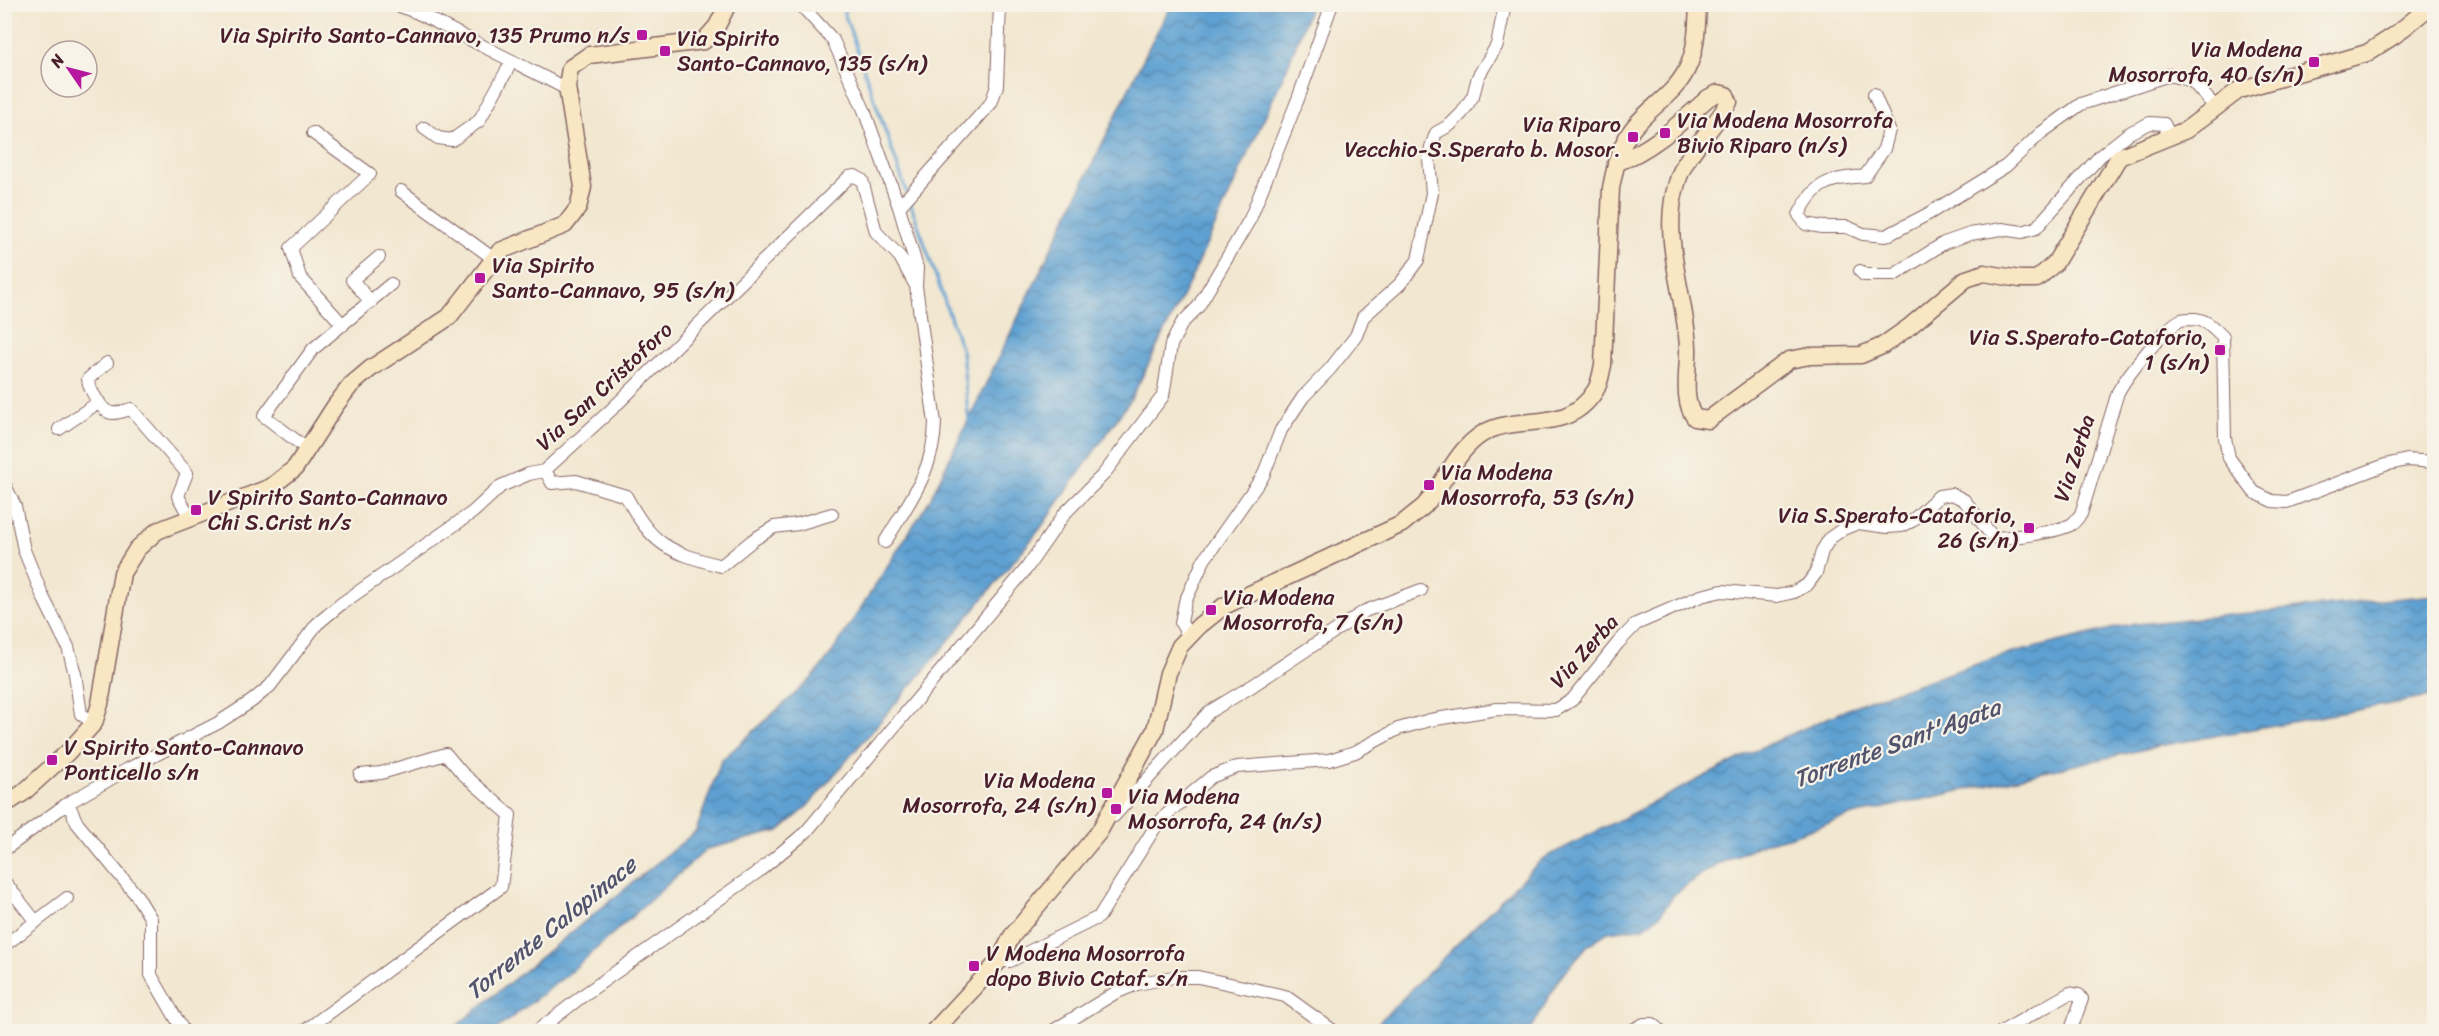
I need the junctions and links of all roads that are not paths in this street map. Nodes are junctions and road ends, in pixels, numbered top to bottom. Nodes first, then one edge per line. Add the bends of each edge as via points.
1 (394, 4) edge
2 (728, 4) edge
3 (800, 4) edge
4 (1000, 4) edge
5 (1332, 4) edge
6 (1505, 4) edge
7 (1698, 4) edge
8 (2433, 4) edge
9 (512, 61) junction
10 (567, 89) junction
11 (1874, 94) dead end
12 (2216, 108) junction
13 (424, 128) dead end
14 (313, 133) dead end
15 (2170, 136) junction
16 (1616, 163) junction
17 (401, 191) dead end
18 (901, 204) junction
19 (379, 257) dead end
20 (494, 259) junction
21 (1860, 271) dead end
22 (391, 284) dead end
23 (916, 286) junction
24 (371, 302) junction
25 (343, 325) junction
26 (107, 363) dead end
27 (99, 402) junction
28 (59, 429) dead end
29 (307, 449) junction
30 (2434, 462) edge
31 (545, 470) junction
32 (4, 483) edge
33 (832, 514) dead end
34 (190, 518) junction
35 (885, 542) dead end
36 (1421, 590) dead end
37 (1189, 636) junction
38 (94, 723) junction
39 (360, 775) dead end
40 (68, 803) junction
41 (4, 806) edge
42 (1100, 831) junction
43 (4, 850) edge
44 (4, 881) edge
45 (66, 898) dead end
46 (36, 922) junction
47 (5, 945) edge
48 (999, 961) junction
49 (184, 1032) edge
50 (303, 1032) edge
51 (536, 1032) edge
52 (933, 1032) edge
53 (1051, 1032) edge
54 (1335, 1032) edge
55 (1629, 1032) edge
56 (1662, 1032) edge
57 (2001, 1032) edge
58 (2070, 1032) edge

1 - 9 street
2 - 10 street via 704,41 589,55 570,68
3 - 18 street via 833,40
4 - 18 street via 997,86 991,102
5 - 51 street via 1250,219 1171,345 1163,396 1103,475 1065,513 1026,569 806,832 759,871
6 - 37 street via 1497,45 1478,77 1473,96 1462,113 1436,133 1431,147 1432,193 1418,260 1400,284 1363,316 1356,336 1303,396 1281,430 1263,476 1204,560 1185,602 1181,623
7 - 16 street via 1696,41 1687,70 1634,126
8 - 12 street via 2367,53 2239,90
9 - 10 street
9 - 13 street via 479,121 452,140 438,138
10 - 20 street via 583,187 578,208 565,225 500,251
11 - 12 street via 1889,130 1884,149 1865,176 1840,178 1807,197 1799,215 1806,224 1847,227 1863,234 1886,236 2006,166 2041,133 2081,104 2169,75 2192,81
12 - 15 street via 2186,130
14 - 25 street via 370,174 291,248 300,277
15 - 16 street via 2119,157 2055,262 2037,279 1984,273 1966,279 1882,346 1861,355 1789,360 1708,420 1695,418 1688,409 1688,345 1673,256 1672,216 1677,183 1722,115 1729,102 1726,95 1718,93 1708,98 1651,146
15 - 21 street via 2164,124 2150,123 2129,133 2100,156 2036,228 1970,234 1944,243 1894,275 1864,275
16 - 37 street via 1611,188 1603,365 1597,390 1583,406 1557,420 1500,426 1482,434 1465,449 1424,505 1402,524 1224,606
17 - 20 street
18 - 23 street via 916,268
19 - 24 street via 352,280
20 - 29 street via 449,317 351,385
22 - 24 street
23 - 31 street, Via San Cristoforo via 900,257 876,232 862,180 849,177
23 - 35 street via 936,423 935,440 923,480
24 - 25 street
25 - 29 street via 313,349 264,416
26 - 27 street via 88,379
27 - 28 street
27 - 34 street via 112,413 131,409 187,473 178,496
29 - 34 street via 295,468 271,487
30 - 48 street, Via Zerba via 2407,460 2385,465 2287,502 2272,501 2254,492 2229,458 2225,438 2223,337 2197,319 2182,320 2125,378 2081,513 2072,524 1993,537 1964,500 1952,494 1939,496 1902,526 1858,523 1843,529 1830,538 1807,585 1794,592 1778,596 1722,591 1636,624 1572,700 1557,710 1497,709 1430,720 1398,729 1355,752 1329,760 1237,767 1211,777 1154,829 1099,917 1010,961
31 - 33 street via 552,483 576,481 626,496 641,524 660,542 680,555 721,566 774,527
31 - 40 street, Via San Cristoforo via 501,486 473,512 341,604 317,624 270,686 252,701
32 - 38 street via 15,506 24,550 68,647 81,714
34 - 38 street via 157,531 137,549 122,573
36 - 42 street via 1365,611 1209,712
37 - 42 street via 1168,673 1155,730
38 - 41 street via 68,752
39 - 50 street via 381,773 446,754 510,816 501,887
40 - 43 street, Via San Cristoforo
40 - 49 street via 77,823 137,896 151,920 151,975
42 - 48 street via 1012,936
44 - 46 street
45 - 46 street
46 - 47 street
48 - 52 street
53 - 54 street via 1115,993 1173,977 1198,977 1285,996
55 - 56 street via 1644,1024 1653,1024
57 - 58 street via 2070,993 2082,999

